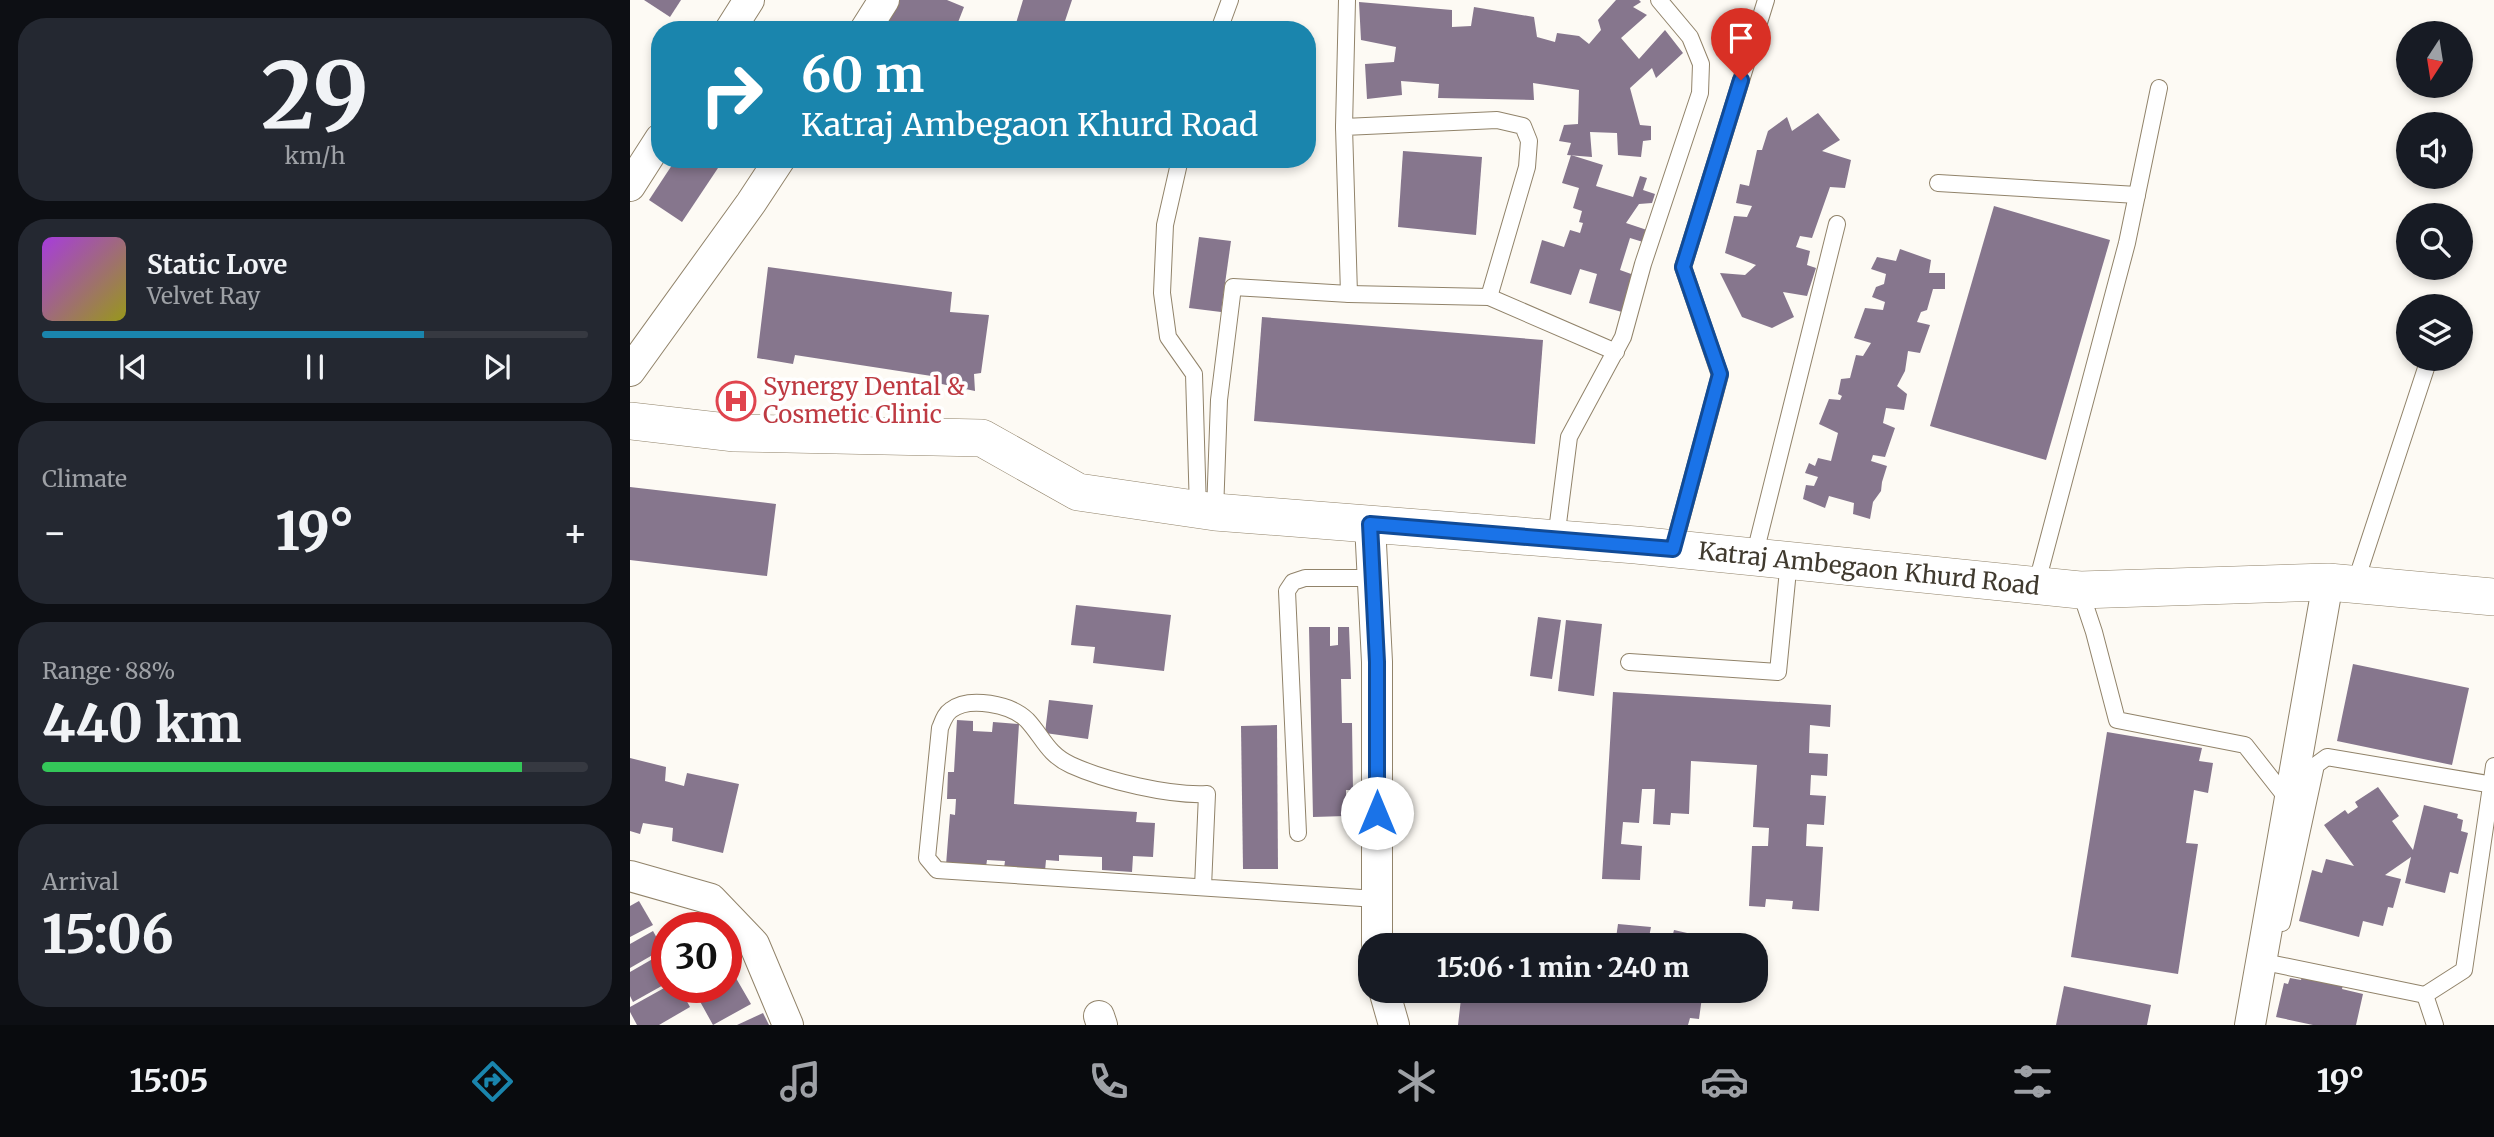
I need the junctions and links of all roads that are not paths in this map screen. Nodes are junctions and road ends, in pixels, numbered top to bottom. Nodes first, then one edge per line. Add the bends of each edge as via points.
1 (749, 0) edge
2 (884, 0) edge
3 (1230, 0) edge
4 (1347, 0) edge
5 (1659, 0) edge
6 (1766, 0) edge
7 (736, 21) edge
8 (871, 21) edge
9 (1222, 21) edge
10 (2159, 88) dead end
11 (1344, 127) junction
12 (651, 153) edge
13 (774, 168) edge
14 (1178, 168) edge
15 (1938, 183) dead end
16 (630, 186) edge
17 (2137, 195) junction
18 (1837, 224) dead end
19 (1349, 293) junction
20 (1489, 297) junction
21 (1616, 352) junction
22 (630, 371) edge
23 (2424, 371) edge
24 (630, 421) edge
25 (1207, 511) junction
26 (1370, 524) junction
27 (1556, 539) junction
28 (1673, 549) junction
29 (1771, 559) junction
30 (1373, 578) junction
31 (2341, 583) junction
32 (2036, 586) junction
33 (2080, 590) junction
34 (2494, 597) edge
35 (1629, 662) dead end
36 (2494, 766) edge
37 (2492, 785) edge
38 (2291, 803) junction
39 (1297, 834) dead end
40 (630, 876) edge
41 (1203, 887) junction
42 (1377, 899) junction
43 (1377, 933) edge
44 (2274, 964) junction
45 (2425, 995) junction
46 (1388, 1003) edge
47 (788, 1025) edge
48 (1394, 1025) edge
49 (2250, 1025) edge
50 (2261, 1025) edge
51 (2435, 1025) edge

1 - 7 street
2 - 8 street
3 - 9 lane
4 - 11 lane
5 - 21 lane via 1690,37 1701,64 1700,93
6 - 28 lane via 1683,267 1720,374
10 - 17 lane
11 - 19 lane
11 - 20 lane via 1496,120 1522,126 1529,141 1527,167
12 - 16 street
13 - 22 street
14 - 25 lane via 1165,225 1161,293 1168,337 1194,374
15 - 17 lane
17 - 32 lane
18 - 29 lane
19 - 20 lane
19 - 25 lane via 1233,287
20 - 21 lane
21 - 27 lane via 1569,437
23 - 31 lane
24 - 25 street, Katraj Ambegaon Khurd Road via 735,433 982,438 1078,492
25 - 26 street, Katraj Ambegaon Khurd Road
26 - 27 street, Katraj Ambegaon Khurd Road
26 - 30 street
27 - 28 street, Katraj Ambegaon Khurd Road
28 - 29 street, Katraj Ambegaon Khurd Road
29 - 32 street, Katraj Ambegaon Khurd Road
29 - 35 lane via 1777,672
30 - 39 lane via 1305,578 1293,582 1287,592
30 - 42 street
31 - 33 street, Katraj Ambegaon Khurd Road
31 - 34 street, Katraj Ambegaon Khurd Road
31 - 38 street
32 - 33 street, Katraj Ambegaon Khurd Road
33 - 38 lane via 2117,720 2245,746
36 - 37 lane
37 - 44 lane via 2341,758 2327,757 2316,765
37 - 45 lane via 2464,970
38 - 49 street
40 - 47 street via 711,899 754,944
41 - 41 lane via 937,870 927,858 945,716 964,704 1009,709 1026,719 1046,747 1070,765 1145,787 1207,794
41 - 42 lane
42 - 43 street
44 - 45 lane
44 - 50 lane
45 - 51 lane
46 - 48 street

